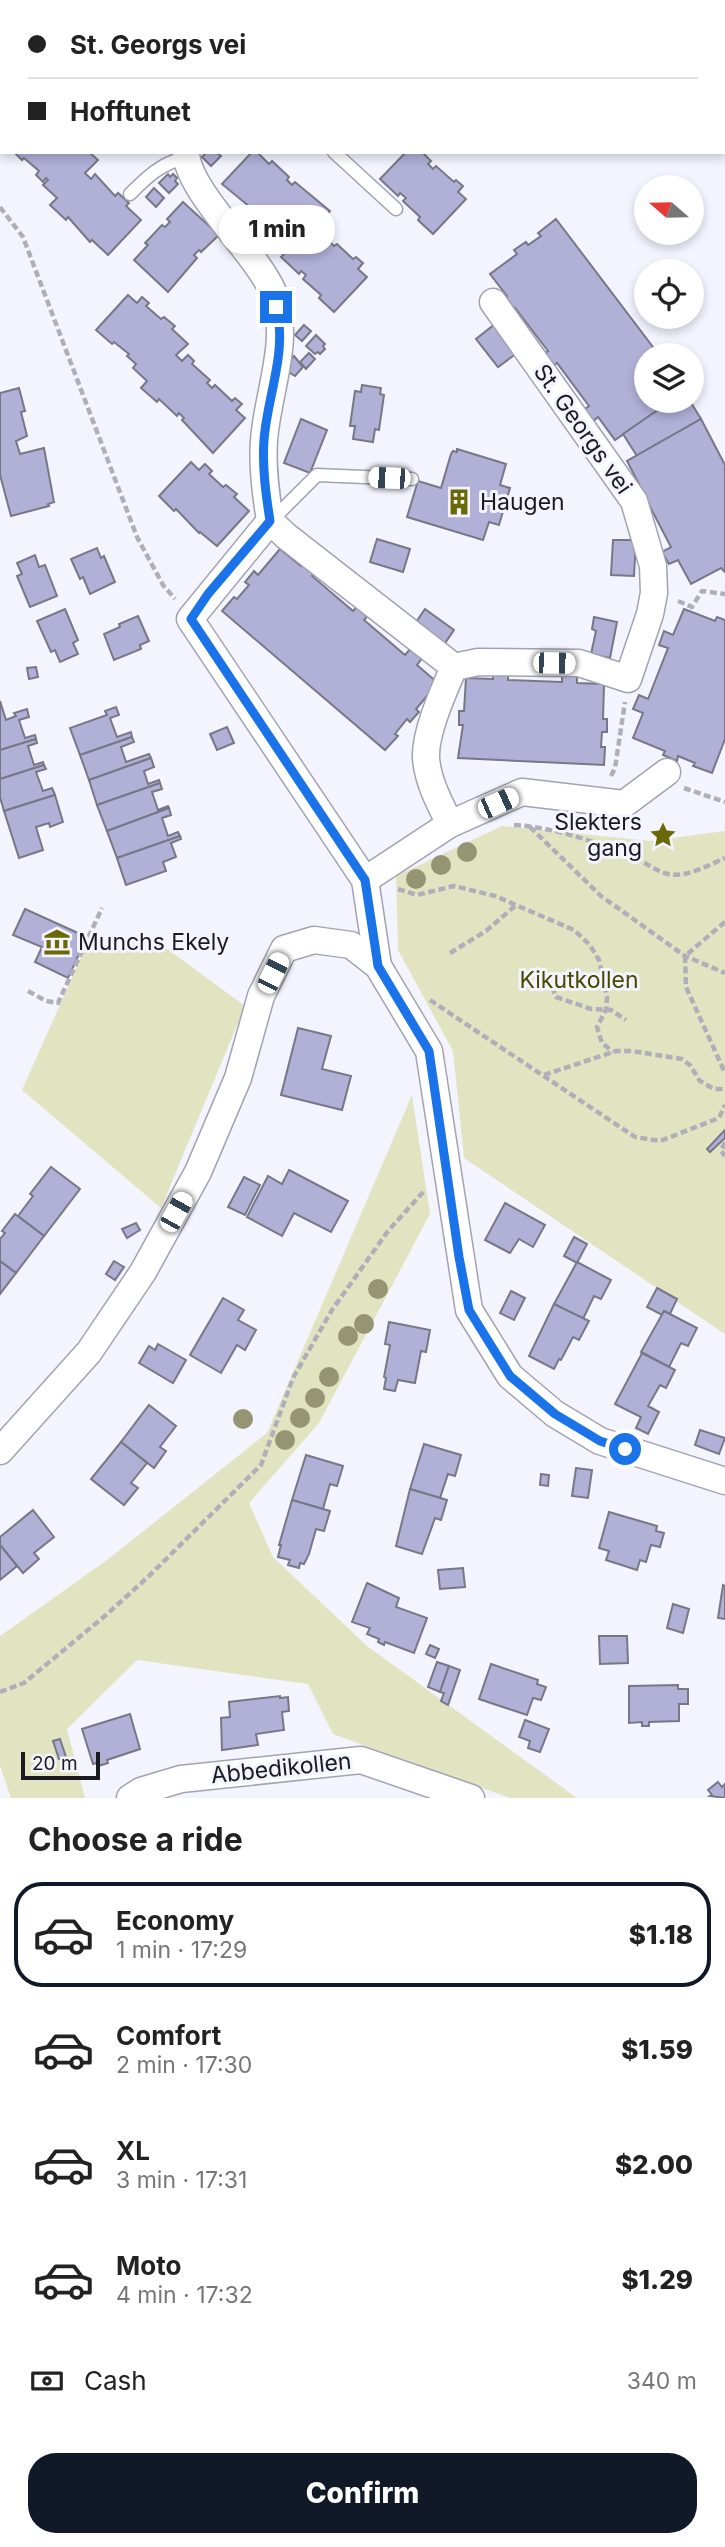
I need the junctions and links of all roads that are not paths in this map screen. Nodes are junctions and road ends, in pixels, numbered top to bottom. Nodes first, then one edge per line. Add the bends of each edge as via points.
1 (336, 154) edge
2 (186, 155) edge
3 (130, 194) dead end
4 (396, 209) dead end
5 (493, 302) dead end
6 (412, 478) dead end
7 (269, 511) junction
8 (454, 667) junction
9 (662, 775) road end
10 (450, 824) junction
11 (365, 880) junction
12 (378, 966) junction
13 (0, 1451) edge
14 (725, 1481) edge
15 (130, 1798) edge
16 (471, 1798) edge

1 - 4 lane
2 - 3 lane via 155,171
2 - 7 street via 192,178 273,292 281,323 263,442
5 - 8 street, St. Georgs vei via 634,501 653,566 653,593 628,679 579,663 478,662
6 - 7 lane via 317,475
7 - 8 street via 286,536
7 - 11 street via 191,619
8 - 10 street via 435,713 426,756 437,799
9 - 10 street via 624,804 522,792
10 - 11 street
11 - 12 street
12 - 13 street via 351,945 314,940 284,949 261,996 238,1078 198,1172 143,1272 89,1352
12 - 14 street via 429,1051 469,1310 510,1376 555,1414 600,1441
15 - 16 street, Abbedikollen via 181,1779 361,1760

